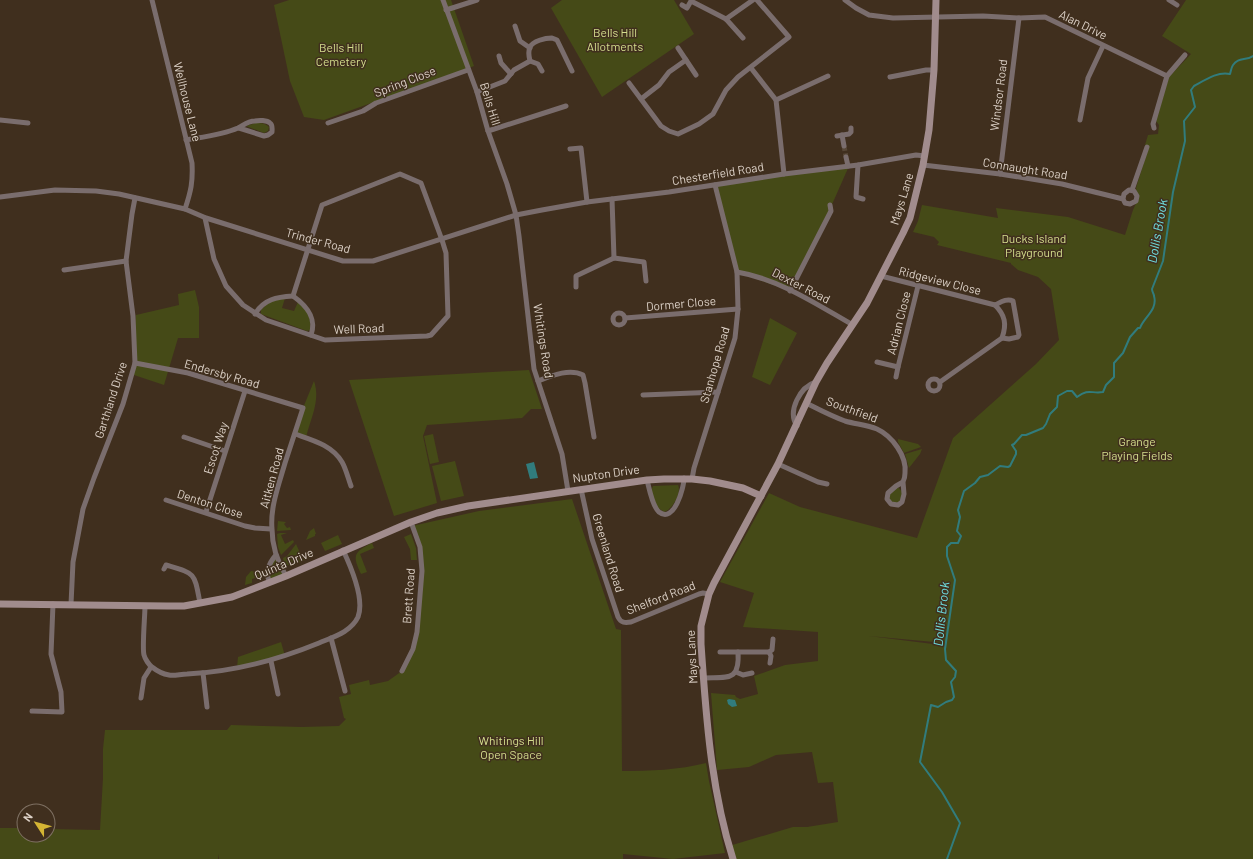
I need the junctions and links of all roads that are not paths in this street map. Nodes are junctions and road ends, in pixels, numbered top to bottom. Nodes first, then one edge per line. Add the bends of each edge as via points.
1 (152, 0) edge
2 (443, 0) edge
3 (477, 0) edge
4 (753, 0) edge
5 (757, 0) edge
6 (845, 0) edge
7 (936, 0) edge
8 (1170, 0) edge
9 (682, 5) dead end
10 (1177, 5) dead end
11 (446, 10) junction
12 (937, 17) junction
13 (1019, 18) junction
14 (726, 19) junction
15 (515, 26) dead end
16 (742, 38) dead end
17 (1103, 46) junction
18 (530, 48) junction
19 (678, 48) dead end
20 (1185, 54) dead end
21 (499, 56) dead end
22 (686, 60) junction
23 (530, 61) junction
24 (751, 68) junction
25 (468, 70) junction
26 (934, 70) junction
27 (542, 71) dead end
28 (572, 72) dead end
29 (511, 74) junction
30 (696, 75) dead end
31 (828, 76) dead end
32 (890, 76) dead end
33 (1167, 76) junction
34 (629, 83) dead end
35 (477, 92) junction
36 (641, 99) junction
37 (776, 100) junction
38 (566, 106) dead end
39 (0, 120) edge
40 (1080, 120) dead end
41 (28, 123) dead end
42 (328, 123) dead end
43 (239, 128) junction
44 (851, 128) dead end
45 (1154, 128) dead end
46 (488, 131) junction
47 (186, 140) junction
48 (844, 146) tunnel mouth
49 (1147, 148) dead end
50 (570, 149) dead end
51 (924, 156) junction
52 (846, 157) tunnel mouth
53 (858, 165) junction
54 (923, 165) junction
55 (848, 166) junction
56 (784, 174) junction
57 (1000, 174) junction
58 (715, 185) junction
59 (1132, 190) junction
60 (0, 197) edge
61 (135, 198) junction
62 (612, 199) junction
63 (863, 199) dead end
64 (1123, 199) junction
65 (587, 202) junction
66 (830, 205) dead end
67 (185, 209) junction
68 (516, 215) junction
69 (205, 218) junction
70 (442, 240) junction
71 (308, 250) junction
72 (614, 258) junction
73 (126, 261) junction
74 (64, 270) dead end
75 (737, 272) junction
76 (881, 276) junction
77 (646, 281) dead end
78 (918, 286) junction
79 (576, 287) dead end
80 (790, 290) junction
81 (293, 296) junction
82 (995, 305) junction
83 (738, 309) junction
84 (255, 314) junction
85 (625, 318) dead end
86 (853, 325) junction
87 (311, 335) junction
88 (1002, 338) junction
89 (877, 362) dead end
90 (135, 363) junction
91 (898, 367) junction
92 (896, 377) dead end
93 (538, 381) junction
94 (816, 382) junction
95 (940, 382) dead end
96 (245, 391) junction
97 (718, 392) junction
98 (643, 395) dead end
99 (806, 403) junction
100 (303, 408) joint
101 (797, 426) junction
102 (295, 434) junction
103 (184, 437) dead end
104 (594, 437) dead end
105 (225, 451) junction
106 (778, 464) junction
107 (684, 478) junction
108 (692, 479) junction
109 (647, 480) junction
110 (903, 482) junction
111 (827, 484) dead end
112 (351, 486) dead end
113 (581, 489) junction
114 (568, 491) junction
115 (761, 496) junction
116 (166, 500) dead end
117 (206, 512) junction
118 (410, 522) junction
119 (271, 529) junction
120 (343, 550) junction
121 (276, 556) junction
122 (164, 569) dead end
123 (286, 576) junction
124 (269, 581) junction
125 (709, 594) junction
126 (200, 603) junction
127 (0, 604) edge
128 (53, 604) junction
129 (71, 604) junction
130 (145, 606) junction
131 (621, 621) joint
132 (331, 638) junction
133 (773, 639) dead end
134 (720, 652) dead end
135 (738, 652) junction
136 (769, 652) junction
137 (271, 661) junction
138 (770, 663) dead end
139 (151, 667) junction
140 (402, 671) dead end
141 (736, 672) junction
142 (203, 673) junction
143 (752, 673) dead end
144 (704, 678) junction
145 (345, 691) dead end
146 (278, 694) dead end
147 (141, 698) dead end
148 (207, 708) dead end
149 (32, 711) dead end
150 (733, 859) edge

1 - 47 street, Wellhouse Lane
2 - 11 street, Bells Hill
3 - 11 street
4 - 14 street
5 - 24 street via 789,37
6 - 12 street, Alan Drive via 869,15 893,18
7 - 12 street, Mays Lane
8 - 10 street
9 - 14 street via 687,8 691,1
11 - 25 street, Bells Hill
12 - 13 street, Alan Drive
12 - 26 street, Mays Lane
13 - 17 street, Alan Drive via 1045,17
13 - 57 street, Windsor Road
14 - 16 street
15 - 18 street via 520,41
17 - 33 street, Alan Drive
17 - 40 street via 1088,79
18 - 23 street
18 - 28 street via 536,42 554,38
19 - 22 street
20 - 33 street
21 - 29 street via 501,63
22 - 30 street
22 - 36 street via 669,72 659,85
23 - 27 street via 538,64
23 - 29 street
24 - 36 street via 726,90 713,114 678,134 661,126
24 - 37 street
25 - 35 street, Bells Hill
25 - 42 street, Spring Close
26 - 32 street
26 - 51 street, Mays Lane
29 - 35 street via 505,81
31 - 37 street
33 - 45 street
34 - 36 street
35 - 46 street, Bells Hill
37 - 56 street
38 - 46 street
39 - 41 street
43 - 43 street via 246,123 265,121 272,126 272,132 264,136
43 - 47 street
44 - 48 street via 849,134 840,136
46 - 68 street, Bells Hill
47 - 67 street, Wellhouse Lane via 192,163 193,181
49 - 59 street, Connaught Road
50 - 65 street via 581,148
51 - 53 street, Chesterfield Road via 916,155
51 - 54 street, Mays Lane
52 - 55 street
53 - 55 street, Chesterfield Road
53 - 63 street via 856,197
54 - 57 street, Connaught Road
54 - 76 street, Mays Lane via 910,218
55 - 56 street, Chesterfield Road
56 - 58 street, Chesterfield Road
57 - 64 street, Connaught Road via 1062,184
58 - 62 street, Chesterfield Road
58 - 75 street, Stanhope Road
59 - 64 street, Connaught Road via 1125,192
59 - 64 street, Connaught Road via 1136,193 1136,201 1130,204
60 - 61 street, Trinder Road via 55,190 96,191
61 - 67 street, Trinder Road
61 - 73 street, Garthland Drive
62 - 65 street, Chesterfield Road
62 - 72 street
65 - 68 street, Chesterfield Road
66 - 80 street via 831,212
67 - 69 street, Trinder Road
68 - 70 street, Trinder Road
68 - 93 street, Whitings Road via 532,359
69 - 71 street, Trinder Road
69 - 84 street, Well Road via 214,259 226,286
70 - 71 street, Trinder Road via 373,262 343,261
70 - 71 street, Well Road via 420,183 400,174 322,205
70 - 87 street, Well Road via 446,261 448,316 430,335 325,340
71 - 81 street
72 - 77 street via 644,262
72 - 79 street via 576,276
73 - 74 street
73 - 90 street, Garthland Drive via 133,316
75 - 80 street, Dexter Road via 767,279
75 - 83 street, Stanhope Road
76 - 78 street, Ridgeview Close
76 - 86 street, Mays Lane
78 - 82 street, Ridgeview Close
78 - 91 street, Adrian Close
80 - 86 street, Dexter Road
81 - 84 street via 269,300
81 - 87 street via 308,308 312,318
82 - 88 street, Ridgeview Close via 1005,322
82 - 88 street, Ridgeview Close via 1002,301 1013,301 1019,335 1009,340
83 - 85 street, Dormer Close
83 - 97 street, Stanhope Road via 735,338
84 - 87 street, Well Road
86 - 94 street, Mays Lane
88 - 95 street, Ridgeview Close
89 - 91 street, Adrian Close
90 - 96 street, Endersby Road via 188,373
90 - 129 street, Garthland Drive via 123,404 83,509 73,562
91 - 92 street
93 - 104 street via 555,375 577,372 582,375
93 - 114 street, Whitings Road via 562,454
94 - 99 street, Mays Lane
94 - 101 street, Mays Lane via 803,390 797,401 793,420
96 - 100 street, Endersby Road
96 - 105 street, Escot Way
97 - 98 street
97 - 108 street, Stanhope Road
99 - 101 street, Mays Lane
99 - 110 street, Southfield via 844,420 877,429 888,436 897,446 904,463 906,473
100 - 102 street, Aitken Road
101 - 106 street, Mays Lane
102 - 112 street via 320,443 337,455 343,463
102 - 119 street, Aitken Road via 276,496
103 - 105 street
105 - 117 street, Escot Way
106 - 111 street
106 - 115 street, Mays Lane
107 - 108 street, Nupton Drive
107 - 109 street, Nupton Drive
107 - 109 street, Nupton Drive via 682,492 673,510 664,514 656,509
108 - 115 street, Nupton Drive via 743,488
109 - 113 street, Nupton Drive
110 - 110 street, Southfield via 888,493 887,499 891,504 898,505 902,502
113 - 114 street, Nupton Drive
113 - 131 street, Greenland Road via 592,539
114 - 118 street, Quinta Drive via 468,506
115 - 125 street, Mays Lane
116 - 117 street, Denton Close
117 - 119 street, Denton Close via 254,528
118 - 120 street, Quinta Drive
118 - 140 street, Brett Road via 420,547 422,571 417,632 413,649
119 - 121 street, Aitken Road
120 - 123 street, Quinta Drive
120 - 132 street via 350,564 360,603 358,616 353,624 345,632
121 - 123 street, Aitken Road
121 - 124 street via 269,563
122 - 126 street via 166,565 194,575
123 - 124 street, Quinta Drive
124 - 126 street, Quinta Drive via 232,597
125 - 131 street, Shelford Road via 699,594 631,622
125 - 144 street, Mays Lane via 700,632
126 - 130 street, Quinta Drive via 184,606
127 - 128 street, Quinta Drive
128 - 129 street, Quinta Drive
128 - 149 street via 51,654 61,692 62,712
129 - 130 street, Quinta Drive
130 - 139 street via 144,654
132 - 137 street
132 - 145 street
133 - 136 street via 772,650
134 - 135 street
135 - 136 street
135 - 141 street
136 - 138 street
137 - 142 street
137 - 146 street
139 - 142 street via 169,675
139 - 147 street via 144,678
141 - 143 street via 743,675
141 - 144 street via 725,678
142 - 148 street
144 - 150 street, Mays Lane via 713,771

